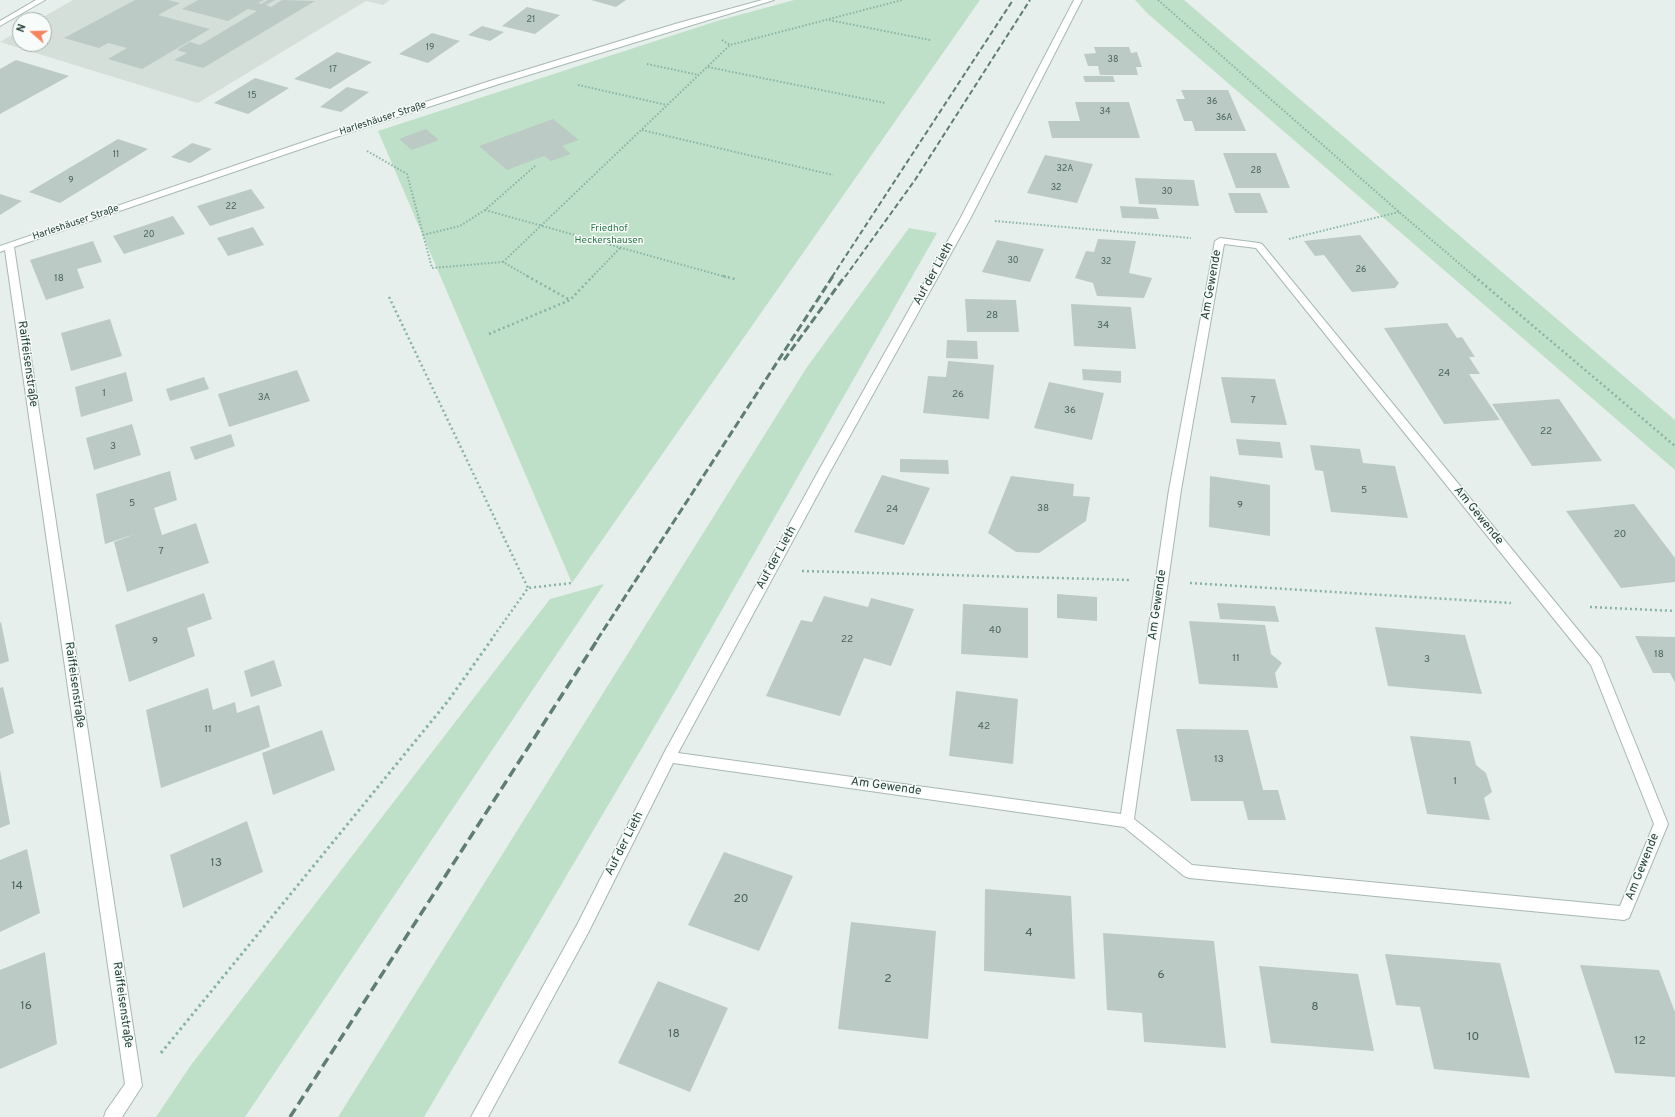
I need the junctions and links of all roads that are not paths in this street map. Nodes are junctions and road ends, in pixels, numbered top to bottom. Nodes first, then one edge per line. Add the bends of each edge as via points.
1 (41, 0) edge
2 (770, 0) edge
3 (1078, 0) edge
4 (0, 24) edge
5 (5, 248) edge
6 (669, 757) junction
7 (1127, 821) junction
8 (112, 1117) edge
9 (479, 1117) edge

1 - 4 street
2 - 5 street, Harleshäuser Straße via 678,26 333,135
3 - 6 street, Auf der Lieth via 965,219
5 - 8 street, Raiffeisenstraße via 134,1086
6 - 7 street, Am Gewende
6 - 9 street, Auf der Lieth via 584,928
7 - 7 street, Am Gewende via 1175,490 1220,241 1259,246 1596,662 1661,824 1624,913 1189,871

